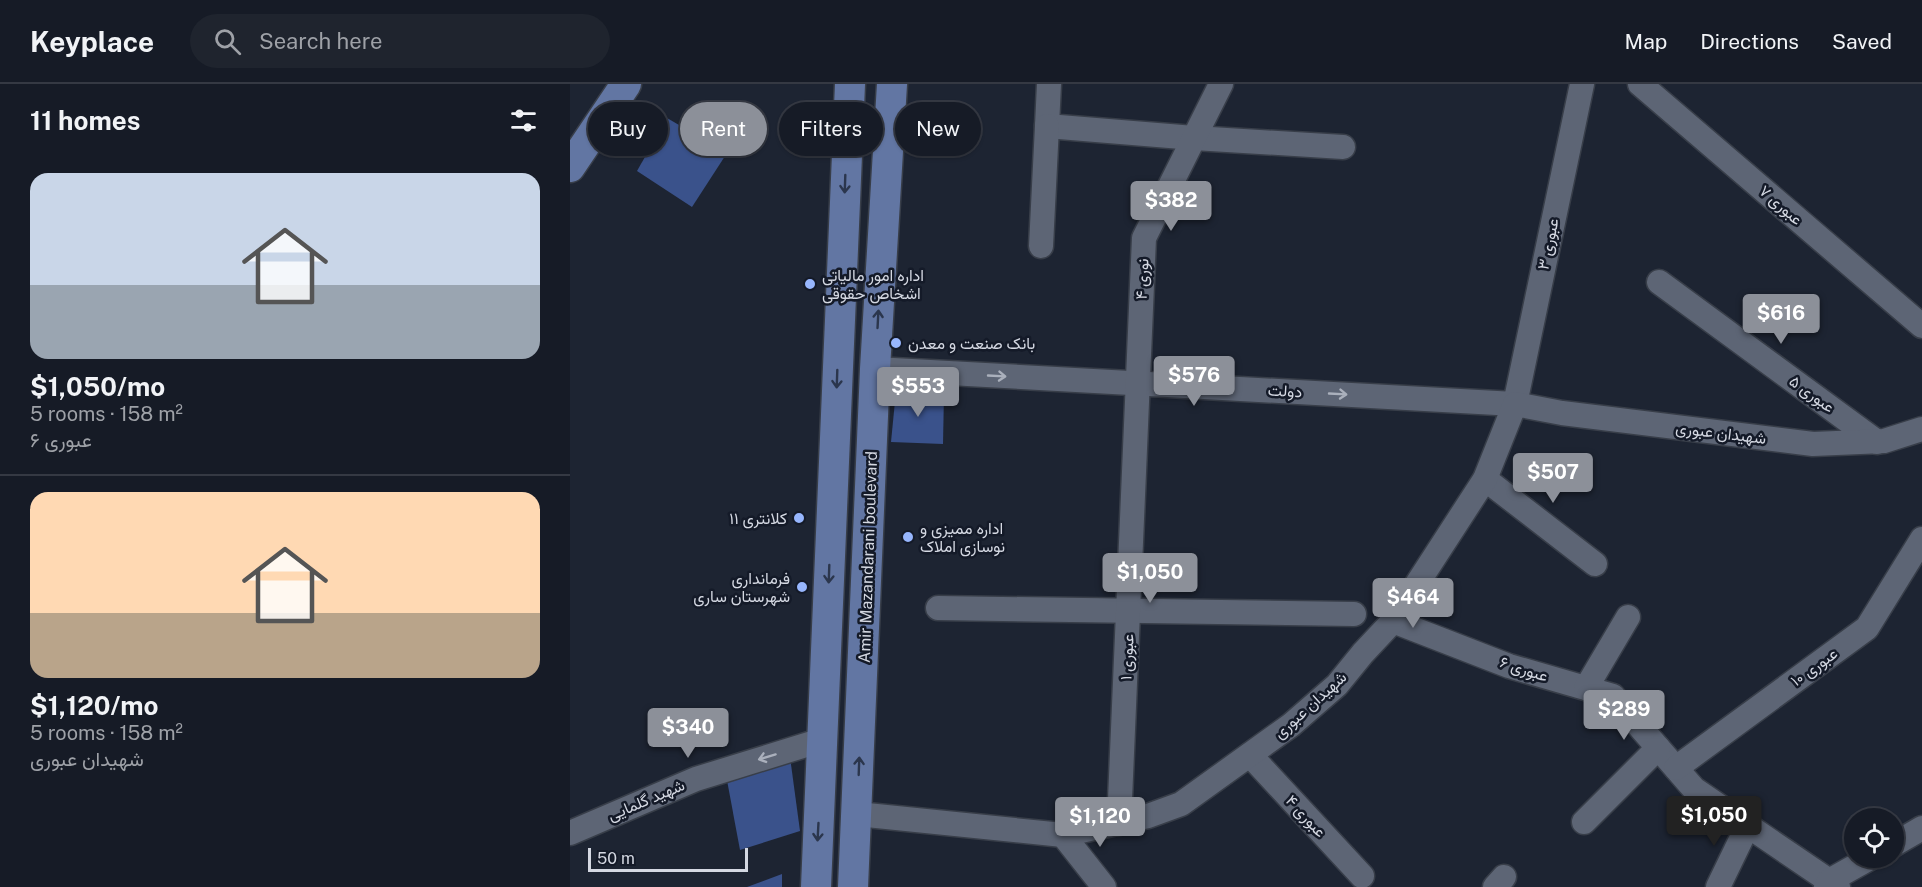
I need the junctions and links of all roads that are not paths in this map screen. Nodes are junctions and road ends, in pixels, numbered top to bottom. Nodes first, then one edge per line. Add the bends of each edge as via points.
1 (626, 84) edge
2 (849, 84) edge
3 (892, 84) edge
4 (1049, 84) edge
5 (1221, 84) edge
6 (1581, 84) edge
7 (1640, 84) edge
8 (1047, 126) junction
9 (1194, 138) junction
10 (1343, 147) dead end
11 (573, 157) edge
12 (1041, 246) dead end
13 (1659, 282) dead end
14 (1922, 326) edge
15 (875, 369) junction
16 (1137, 383) junction
17 (1515, 404) junction
18 (1922, 429) edge
19 (1877, 442) junction
20 (1485, 479) junction
21 (1922, 539) edge
22 (1595, 564) dead end
23 (938, 608) dead end
24 (1129, 612) junction
25 (1354, 614) dead end
26 (1628, 617) dead end
27 (1393, 621) junction
28 (1586, 688) junction
29 (822, 740) junction
30 (1659, 748) junction
31 (1250, 755) junction
32 (1676, 768) junction
33 (857, 814) junction
34 (1584, 822) dead end
35 (1119, 823) junction
36 (1748, 825) junction
37 (1922, 828) edge
38 (571, 831) edge
39 (1063, 835) junction
40 (1904, 839) edge
41 (1856, 868) edge
42 (1362, 876) dead end
43 (1831, 885) edge
44 (816, 887) edge
45 (853, 887) edge
46 (1104, 887) edge
47 (1718, 887) edge

1 - 11 main road
2 -> 29 main road
15 -> 3 main road, Amir Mazandarani boulevard
4 - 8 street
5 - 9 street, نوری ۴
6 - 17 street, عبوری ۳
7 - 14 street, عبوری ۷
8 - 9 street
8 - 12 street
9 - 10 street
9 - 16 street, نوری ۴ via 1144,238
13 - 19 street, عبوری ۵
15 -> 16 street, دولت
33 -> 15 main road, Amir Mazandarani boulevard
16 -> 17 street, دولت
16 - 24 street, عبوری ۱
17 - 19 street, شهیدان عبوری via 1813,444
17 - 20 street, شهیدان عبوری
18 - 19 street, شهیدان عبوری
20 - 22 street
20 - 27 street, شهیدان عبوری
21 - 32 street, عبوری ۱۰ via 1867,628
23 - 24 street
24 - 25 street
24 - 35 street, عبوری ۱
26 - 28 street
27 - 28 street, عبوری ۶ via 1509,666
27 - 31 street, شهیدان عبوری via 1337,685
28 - 30 street, عبوری ۶ via 1613,696
29 -> 38 street, شهید گلمایی via 696,779
29 -> 44 main road
30 - 32 street, عبوری ۶
30 - 34 street
31 - 35 street, شهیدان عبوری via 1181,804
31 - 42 street, عبوری ۴
32 - 36 street, عبوری ۶ via 1694,789
33 - 39 street, شهیدان عبوری
33 - 45 main road, Amir Mazandarani boulevard
35 - 39 street, شهیدان عبوری
36 - 43 street, عبوری ۶
36 - 47 street
37 - 40 street
39 - 46 street
41 - 43 street

